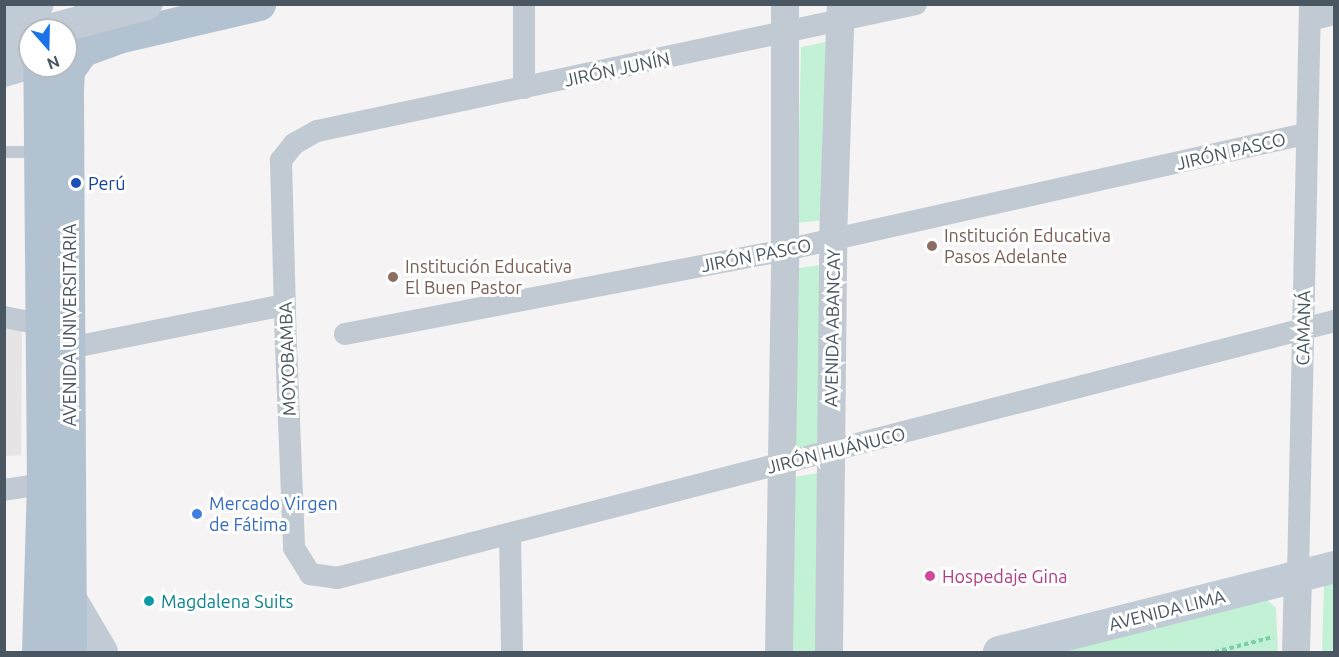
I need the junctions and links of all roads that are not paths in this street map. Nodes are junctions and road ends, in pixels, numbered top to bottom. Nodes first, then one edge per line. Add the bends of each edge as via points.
1 (38, 4) edge
2 (91, 4) edge
3 (147, 4) edge
4 (259, 4) edge
5 (524, 4) edge
6 (785, 4) edge
7 (916, 4) edge
8 (4, 13) edge
9 (841, 13) edge
10 (1310, 13) edge
11 (1335, 14) edge
12 (78, 22) edge
13 (785, 35) junction
14 (82, 50) junction
15 (39, 78) edge
16 (524, 88) junction
17 (317, 131) joint
18 (1305, 134) junction
19 (4, 152) edge
20 (39, 152) junction
21 (833, 240) junction
22 (785, 250) junction
23 (285, 305) junction
24 (4, 317) edge
25 (1335, 321) edge
26 (41, 324) junction
27 (1303, 329) junction
28 (345, 334) dead end
29 (69, 348) junction
30 (830, 452) junction
31 (779, 463) junction
32 (43, 483) junction
33 (4, 490) edge
34 (510, 534) junction
35 (1335, 567) edge
36 (1299, 576) junction
37 (337, 578) joint
38 (68, 594) junction
39 (1297, 641) edge
40 (38, 652) edge
41 (70, 652) edge
42 (102, 652) edge
43 (512, 652) edge
44 (778, 652) edge
45 (829, 652) edge
46 (999, 652) edge

1 - 8 main road, bridge
2 - 14 main road, AVENIDA UNIVERSITARIA via 90,35
3 - 12 main road, bridge
4 - 14 main road via 118,37
5 - 16 street
6 - 13 street
7 - 9 street, JIRÓN JUNÍN
9 - 13 street, JIRÓN JUNÍN
9 - 21 street, AVENIDA ABANCAY
10 - 11 street
10 - 18 street, CAMANÁ
13 - 16 street, JIRÓN JUNÍN
13 - 22 street
14 - 29 main road, AVENIDA UNIVERSITARIA via 68,70 67,90
15 - 20 main road, AVENIDA UNIVERSITARIA
16 - 17 street, JIRÓN JUNÍN
17 - 23 street, MOYOBAMBA via 294,144 281,160
18 - 21 street, JIRÓN PASCO
18 - 27 street, CAMANÁ
19 - 20 lane
20 - 26 main road, AVENIDA UNIVERSITARIA
21 - 22 street, JIRÓN PASCO
21 - 30 street, AVENIDA ABANCAY
22 - 28 street, JIRÓN PASCO
22 - 31 street
23 - 29 street
23 - 37 street, MOYOBAMBA via 294,548 310,574
24 - 26 street
25 - 27 street, JIRÓN HUÁNUCO
26 - 32 main road, AVENIDA UNIVERSITARIA
27 - 30 street, JIRÓN HUÁNUCO
27 - 36 street, CAMANÁ
29 - 38 main road, AVENIDA UNIVERSITARIA
30 - 31 street, JIRÓN HUÁNUCO
30 - 45 street, AVENIDA ABANCAY
31 - 34 street, JIRÓN HUÁNUCO
31 - 44 street
32 - 33 street
32 - 40 main road, AVENIDA UNIVERSITARIA
34 - 37 street, JIRÓN HUÁNUCO
34 - 43 street
35 - 36 main road, AVENIDA LIMA
36 - 39 street, CAMANÁ
36 - 46 main road, AVENIDA LIMA
38 - 41 main road, AVENIDA UNIVERSITARIA
38 - 42 main road

